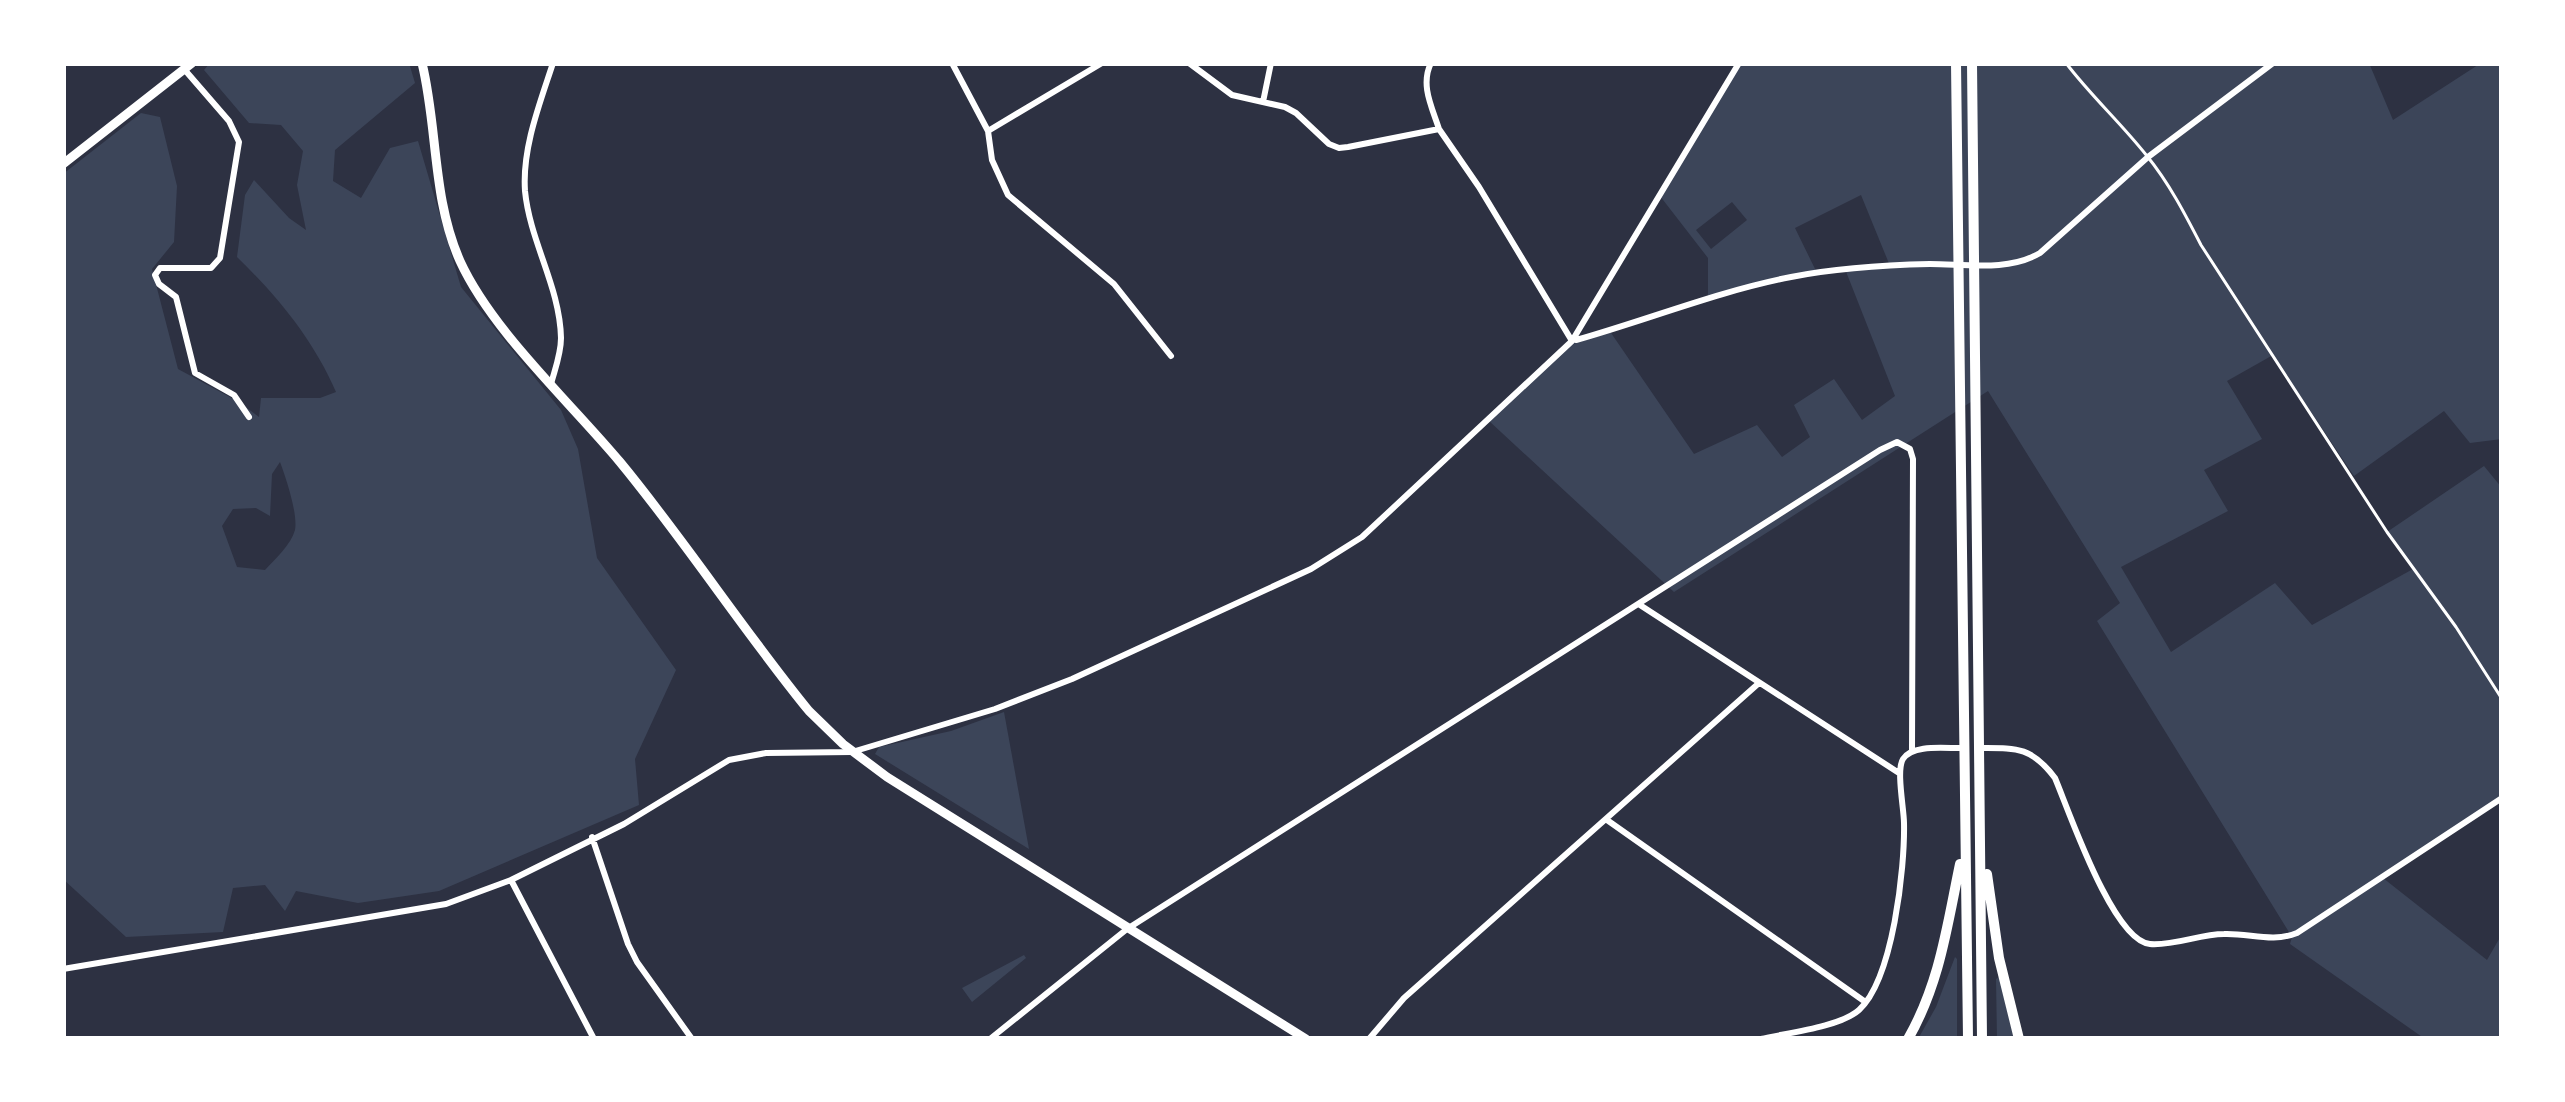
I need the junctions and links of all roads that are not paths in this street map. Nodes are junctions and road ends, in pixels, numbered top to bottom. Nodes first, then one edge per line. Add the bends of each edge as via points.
1 (422, 63) edge
2 (553, 63) edge
3 (952, 63) edge
4 (1102, 63) edge
5 (1189, 63) edge
6 (1271, 63) edge
7 (1431, 63) edge
8 (1739, 63) edge
9 (1956, 63) edge
10 (1972, 63) edge
11 (2066, 63) edge
12 (2272, 63) edge
13 (188, 66) edge
14 (1263, 102) junction
15 (1439, 129) junction
16 (988, 131) junction
17 (2148, 157) junction
18 (63, 164) edge
19 (1572, 340) junction
20 (1171, 356) dead end
21 (551, 384) junction
22 (249, 417) dead end
23 (1640, 605) junction
24 (1759, 683) junction
25 (2502, 699) edge
26 (852, 752) junction
27 (1912, 752) junction
28 (1899, 774) junction
29 (2502, 798) edge
30 (1607, 820) junction
31 (592, 837) junction
32 (1964, 849) junction
33 (1982, 859) junction
34 (511, 880) junction
35 (1127, 929) junction
36 (63, 969) edge
37 (1865, 1001) junction
38 (594, 1039) edge
39 (692, 1039) edge
40 (990, 1039) edge
41 (1306, 1039) edge
42 (1370, 1039) edge
43 (1761, 1039) edge
44 (1908, 1039) edge
45 (1968, 1039) edge
46 (1982, 1039) edge
47 (2019, 1039) edge

1 - 21 main road via 445,218 460,261
2 - 21 street via 525,173 560,325
3 - 16 street
4 - 16 street
5 - 14 street via 1232,95
6 - 14 street
7 - 15 street via 1426,85
8 - 19 street
9 - 32 highway
10 - 33 highway
11 - 17 lane
12 - 17 street
13 - 18 main road
13 - 22 street via 239,142 220,257 211,268 160,268 155,275 176,297 196,373 234,395
14 - 15 street via 1291,109 1339,148
15 - 19 street
16 - 20 street via 1011,198 1114,284
17 - 19 street via 2024,261 1790,277
17 - 25 lane
19 - 26 street via 1361,537 1322,563 1053,687
21 - 26 main road via 797,695
23 - 24 street
23 - 27 street via 1880,450 1904,444 1913,458
23 - 35 street
24 - 28 street
24 - 30 street
26 - 31 street via 729,760
26 - 35 main road
27 - 28 street
27 - 29 street via 2017,748 2038,758 2055,778 2109,903 2132,934 2152,944 2297,933
28 - 37 street via 1903,875 1890,947
30 - 37 street
30 - 42 street via 1404,998
31 - 34 street
31 - 39 street via 628,944
32 - 44 highway via 1941,962
32 - 45 highway
33 - 46 highway
33 - 47 highway
34 - 36 street via 446,904
34 - 38 street
35 - 40 street
35 - 41 main road
37 - 43 street via 1844,1018

